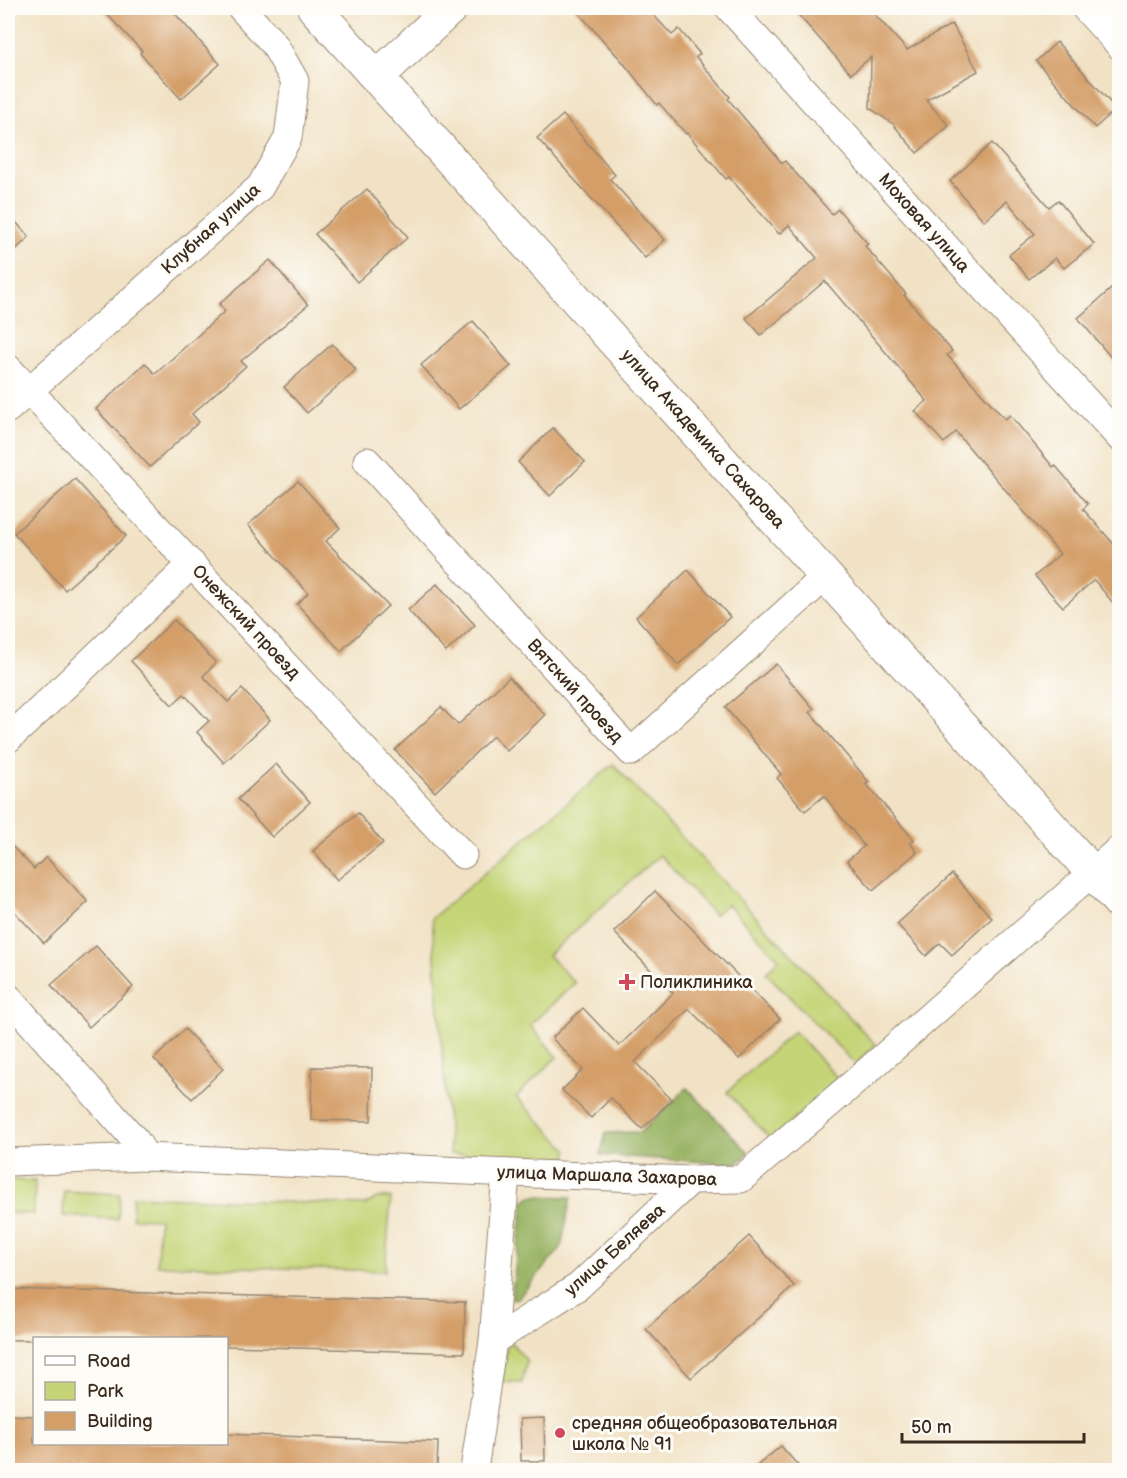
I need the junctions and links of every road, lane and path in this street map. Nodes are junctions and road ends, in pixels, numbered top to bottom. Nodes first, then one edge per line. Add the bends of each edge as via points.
1 (241, 8) edge
2 (314, 8) edge
3 (451, 8) edge
4 (729, 8) edge
5 (1085, 8) edge
6 (1119, 46) edge
7 (376, 77) junction
8 (8, 368) edge
9 (28, 391) junction
10 (8, 409) edge
11 (1119, 438) edge
12 (367, 460) dead end
13 (192, 564) junction
14 (826, 576) junction
15 (8, 739) edge
16 (1119, 848) edge
17 (463, 855) dead end
18 (1091, 873) junction
19 (1119, 903) edge
20 (8, 997) edge
21 (146, 1157) junction
22 (8, 1162) edge
23 (506, 1173) junction
24 (691, 1180) junction
25 (494, 1341) junction
26 (474, 1470) edge

1 - 9 street, Клубная улица via 274,44 295,81 288,138 260,188
2 - 7 street, улица Академика Сахарова
3 - 7 street
4 - 11 street, Моховая улица
5 - 6 street
7 - 14 street, улица Академика Сахарова
8 - 9 street, Онежский проезд
9 - 10 street, Клубная улица
9 - 13 street, Онежский проезд
12 - 14 street, Вятский проезд via 631,752
13 - 15 street
13 - 17 street, Онежский проезд
14 - 18 street, улица Академика Сахарова
16 - 18 street, улица Маршала Захарова
18 - 19 street
18 - 24 street, улица Маршала Захарова via 753,1171 741,1179
20 - 21 street
21 - 22 street, улица Маршала Захарова
21 - 23 street, улица Маршала Захарова
23 - 24 street, улица Маршала Захарова
23 - 25 street
24 - 25 street, улица Беляева via 579,1286
25 - 26 street

